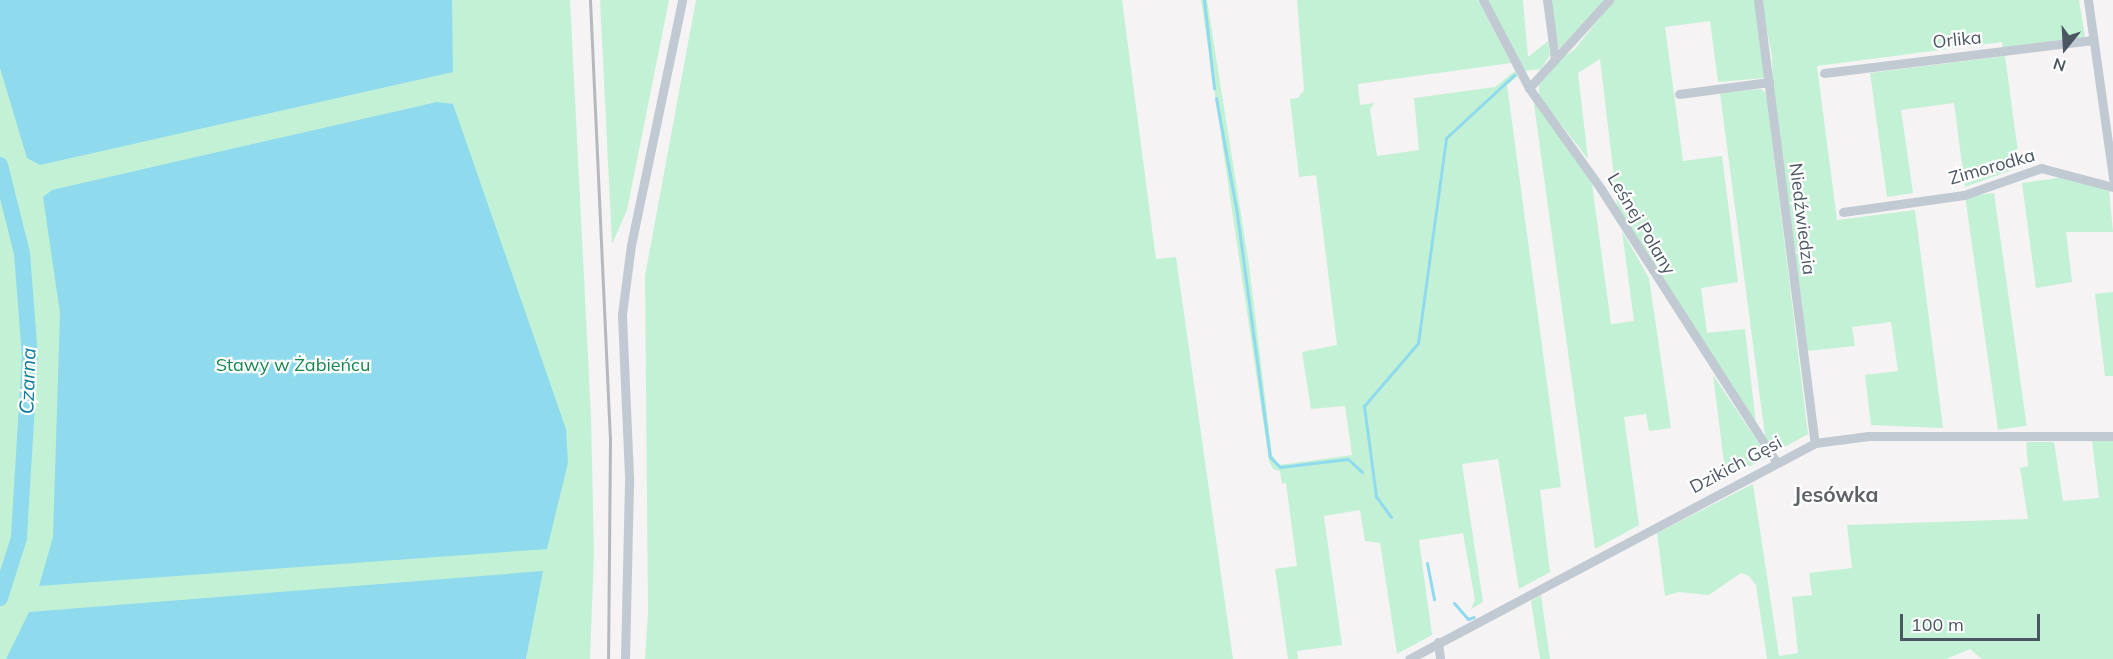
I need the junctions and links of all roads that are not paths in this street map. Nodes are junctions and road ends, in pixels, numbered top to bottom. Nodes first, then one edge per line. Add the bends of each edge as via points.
1 (682, 0) edge
2 (1483, 0) edge
3 (1547, 0) edge
4 (1609, 0) edge
5 (1758, 0) edge
6 (2088, 0) edge
7 (2093, 40) junction
8 (1555, 59) junction
9 (1824, 73) dead end
10 (1769, 82) junction
11 (1529, 88) junction
12 (1679, 94) dead end
13 (2113, 178) edge
14 (2113, 187) edge
15 (1844, 212) dead end
16 (2113, 436) edge
17 (1815, 443) junction
18 (1776, 462) junction
19 (1438, 642) junction
20 (625, 659) edge
21 (1409, 659) edge
22 (1440, 659) edge

1 - 20 street via 631,245 622,314 629,476
2 - 11 street, Leśnej Polany
3 - 8 street
4 - 8 street
5 - 10 street, Niedźwiedzia
6 - 7 street
7 - 9 street, Orlika
7 - 13 street
8 - 11 street
10 - 12 street
10 - 17 street, Niedźwiedzia
11 - 18 street, Leśnej Polany via 1570,142
14 - 15 street, Zimorodka via 2041,168 1964,195
16 - 17 street, Dzikich Gęsi via 1869,436
17 - 18 street, Dzikich Gęsi
18 - 19 street, Dzikich Gęsi
19 - 21 street, Dzikich Gęsi
19 - 22 street

